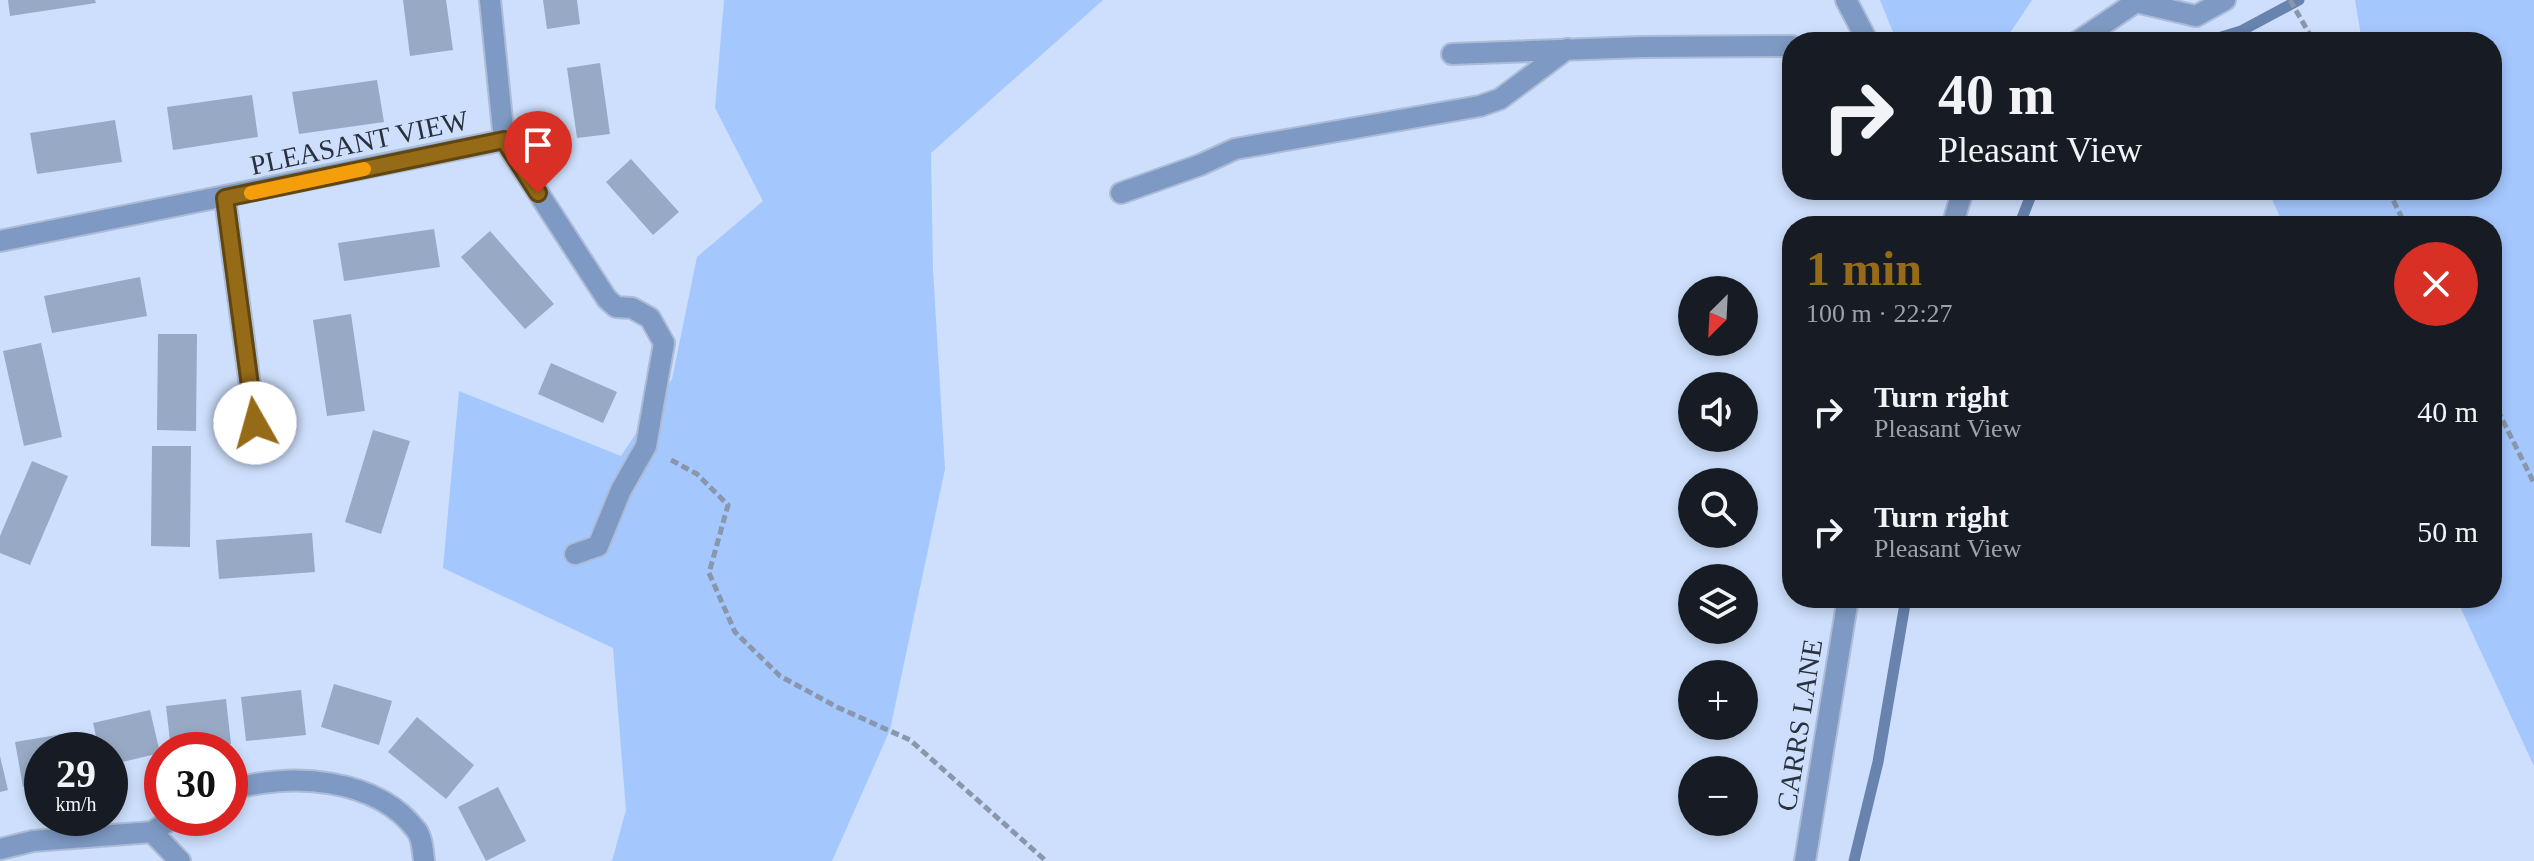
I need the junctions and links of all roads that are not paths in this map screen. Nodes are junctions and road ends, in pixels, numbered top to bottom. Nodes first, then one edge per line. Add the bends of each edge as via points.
1 (490, 0) edge
2 (1846, 0) edge
3 (2225, 0) edge
4 (1863, 32) edge
5 (2092, 32) edge
6 (1782, 46) edge
7 (1567, 49) junction
8 (1452, 54) dead end
9 (504, 140) junction
10 (1121, 193) dead end
11 (225, 198) junction
12 (0, 241) edge
13 (255, 423) dead end
14 (575, 554) dead end
15 (1846, 608) edge
16 (248, 785) edge
17 (144, 833) edge
18 (156, 836) edge
19 (0, 849) edge
20 (180, 861) edge
21 (424, 861) edge
22 (1805, 861) edge

1 - 9 street, PLEASANT VIEW
2 - 4 street
3 - 5 street via 2196,16 2136,2
6 - 7 street
7 - 8 street
7 - 10 street via 1500,99 1480,106 1235,149
9 - 11 street, PLEASANT VIEW
9 - 14 street, PLEASANT VIEW via 607,299 650,318 664,343 646,446 598,546
11 - 12 street, PLEASANT VIEW
11 - 13 street, PLEASANT VIEW
15 - 22 street, CARRS LANE
16 - 21 street via 324,781 378,796 419,833
17 - 19 street via 33,841
18 - 20 street

